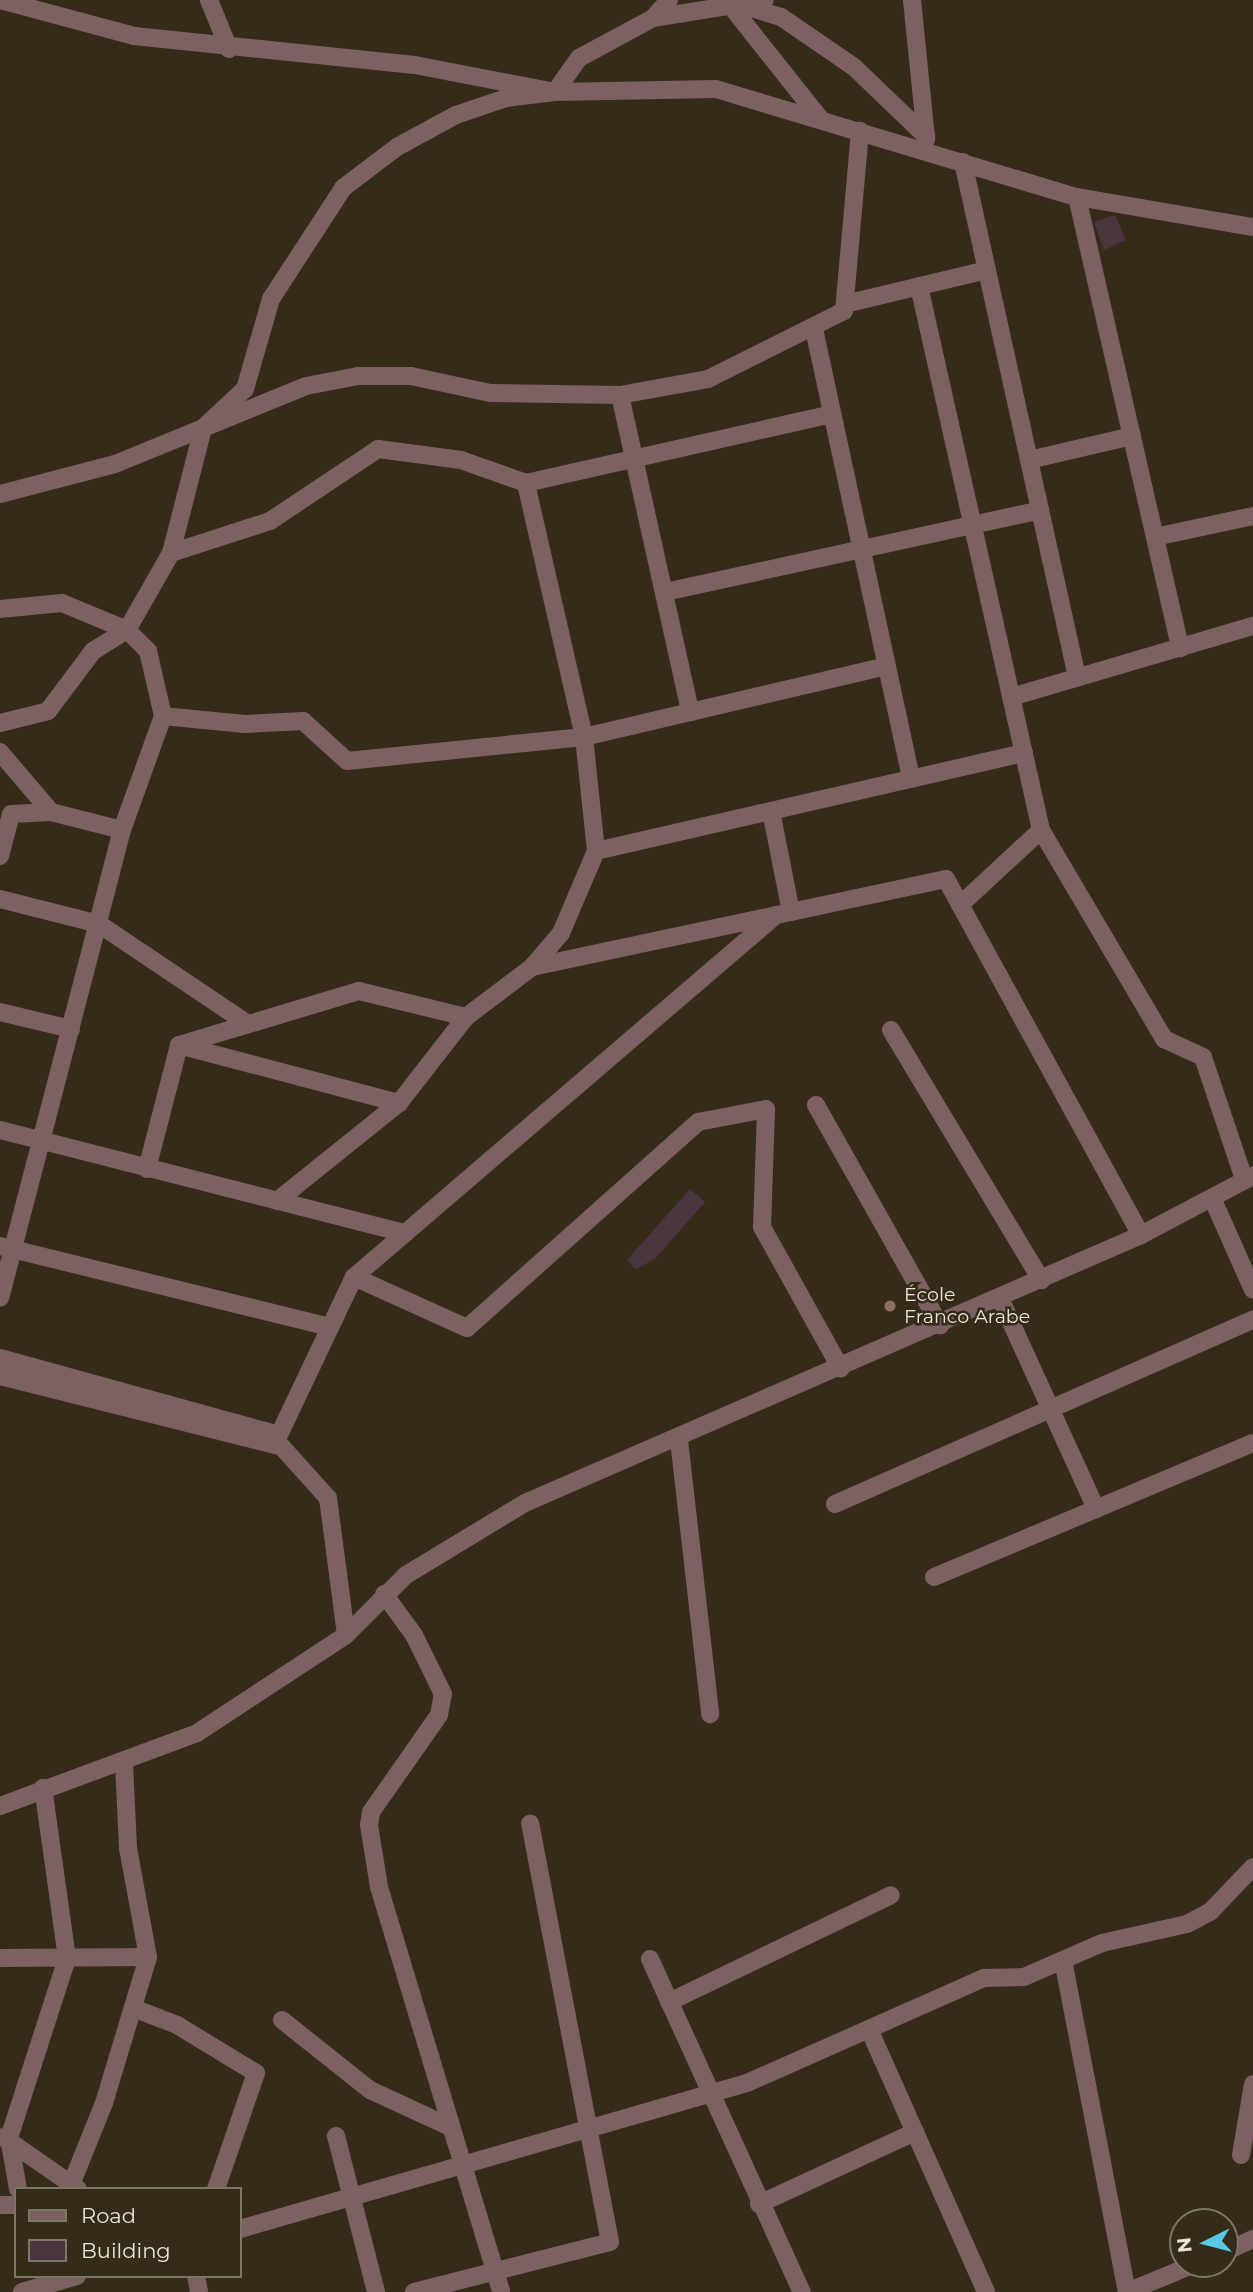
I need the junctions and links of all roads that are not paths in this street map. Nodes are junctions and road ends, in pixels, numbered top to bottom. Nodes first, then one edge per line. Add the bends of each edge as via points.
1 (1, 0) edge
2 (209, 0) edge
3 (669, 0) edge
4 (765, 0) edge
5 (912, 0) edge
6 (727, 3) edge
7 (653, 18) junction
8 (229, 49) junction
9 (555, 92) junction
10 (821, 120) junction
11 (860, 131) junction
12 (927, 143) junction
13 (963, 162) junction
14 (1077, 197) junction
15 (1253, 227) edge
16 (987, 270) junction
17 (919, 286) junction
18 (845, 304) junction
19 (814, 329) junction
20 (621, 395) junction
21 (832, 414) junction
22 (204, 428) junction
23 (1132, 436) junction
24 (1029, 460) junction
25 (635, 462) junction
26 (526, 483) junction
27 (0, 494) edge
28 (1040, 510) junction
29 (1253, 516) edge
30 (973, 526) junction
31 (1154, 537) junction
32 (862, 551) junction
33 (171, 553) junction
34 (664, 592) junction
35 (0, 609) edge
36 (1253, 626) edge
37 (127, 630) junction
38 (1180, 648) junction
39 (886, 667) junction
40 (1077, 677) junction
41 (1011, 697) junction
42 (690, 712) junction
43 (163, 716) junction
44 (0, 723) edge
45 (583, 737) junction
46 (0, 752) edge
47 (1024, 753) junction
48 (911, 778) junction
49 (771, 811) junction
50 (51, 812) junction
51 (122, 830) junction
52 (1041, 830) junction
53 (596, 851) junction
54 (0, 856) edge
55 (0, 899) edge
56 (960, 905) junction
57 (783, 914) junction
58 (99, 924) junction
59 (532, 967) junction
60 (0, 1012) edge
61 (466, 1017) junction
62 (248, 1024) junction
63 (71, 1029) junction
64 (891, 1030) dead end
65 (179, 1045) junction
66 (399, 1103) junction
67 (816, 1105) dead end
68 (0, 1130) edge
69 (41, 1142) junction
70 (147, 1168) junction
71 (1249, 1177) edge
72 (1213, 1200) junction
73 (276, 1201) junction
74 (405, 1233) junction
75 (1141, 1235) junction
76 (6, 1247) edge
77 (354, 1277) junction
78 (1041, 1280) junction
79 (1253, 1290) edge
80 (0, 1297) edge
81 (1000, 1298) junction
82 (1253, 1320) edge
83 (940, 1325) junction
84 (330, 1327) junction
85 (0, 1358) edge
86 (841, 1369) junction
87 (0, 1376) edge
88 (1051, 1409) junction
89 (679, 1440) junction
90 (1253, 1443) edge
91 (835, 1503) dead end
92 (1097, 1509) junction
93 (934, 1577) dead end
94 (384, 1594) junction
95 (346, 1635) junction
96 (710, 1714) dead end
97 (124, 1762) junction
98 (43, 1788) junction
99 (0, 1806) edge
100 (530, 1824) dead end
101 (1253, 1867) edge
102 (891, 1895) dead end
103 (148, 1957) junction
104 (0, 1958) edge
105 (67, 1958) junction
106 (650, 1959) dead end
107 (1063, 1960) junction
108 (669, 2002) junction
109 (133, 2008) junction
110 (282, 2020) dead end
111 (869, 2029) junction
112 (1253, 2084) edge
113 (710, 2094) junction
114 (450, 2127) junction
115 (588, 2129) junction
116 (915, 2132) junction
117 (336, 2136) dead end
118 (4, 2137) edge
119 (1241, 2155) dead end
120 (466, 2165) junction
121 (17, 2187) edge
122 (74, 2187) edge
123 (217, 2187) edge
124 (351, 2197) junction
125 (760, 2204) junction
126 (242, 2229) edge
127 (499, 2269) junction
128 (1169, 2275) edge
129 (69, 2278) edge
130 (32, 2287) edge
131 (376, 2292) edge
132 (414, 2292) edge
133 (501, 2292) edge
134 (802, 2292) edge
135 (986, 2292) edge
136 (1127, 2292) edge

1 - 8 street via 134,36
2 - 8 street
3 - 7 street
4 - 6 street
5 - 12 street
6 - 7 street
6 - 10 street
6 - 12 street via 781,17 853,67
7 - 9 street via 579,58
8 - 9 street via 415,65
9 - 10 street via 716,89
9 - 22 street via 506,98 456,116 397,147 343,188 271,299 245,389
10 - 11 street
11 - 12 street
11 - 18 street
12 - 13 street
13 - 14 street
13 - 16 street
14 - 15 street
14 - 23 street
16 - 17 street
16 - 24 street
17 - 18 street
17 - 30 street
18 - 19 street via 844,311
19 - 20 street via 708,379
19 - 21 street
20 - 22 street via 490,393 411,376 358,376 306,386
20 - 25 street
21 - 25 street
21 - 32 street
22 - 27 street via 116,464
22 - 33 street
23 - 24 street
23 - 31 street
24 - 28 street
25 - 26 street
25 - 34 street
26 - 33 street via 461,460 378,449 270,522
26 - 45 street
28 - 30 street
28 - 40 street
29 - 31 street
30 - 32 street
30 - 41 street
31 - 38 street
32 - 34 street
32 - 39 street
33 - 37 street
34 - 42 street
35 - 37 street via 62,603
36 - 38 street
37 - 43 street via 148,651
37 - 44 street via 93,651 48,711
38 - 40 street
39 - 42 street
39 - 48 street
40 - 41 street
41 - 47 street
42 - 45 street
43 - 45 street via 245,724 303,721 347,761
43 - 51 street
45 - 53 street
46 - 50 street
47 - 48 street
47 - 52 street
48 - 49 street
49 - 53 street
49 - 57 street
50 - 51 street
50 - 54 street via 11,814
51 - 58 street
52 - 56 street
52 - 71 street via 1164,1039 1203,1057
53 - 59 street via 561,933
55 - 58 street
56 - 57 street via 946,879
56 - 75 street
57 - 59 street
57 - 74 street
58 - 62 street
58 - 63 street
59 - 61 street
60 - 63 street
61 - 62 street via 359,991
61 - 66 street
62 - 65 street
63 - 69 street
64 - 78 street
65 - 66 street
65 - 70 street
66 - 73 street
67 - 83 street
68 - 69 street
69 - 70 street
69 - 76 street
70 - 73 street
71 - 72 street
72 - 75 street
72 - 79 street
73 - 74 street
74 - 77 street
75 - 78 street
76 - 80 street
76 - 84 street
77 - 84 street
77 - 86 street via 467,1328 698,1122 766,1109 762,1227
78 - 81 street
81 - 83 street
81 - 88 street
82 - 88 street
83 - 86 street
84 - 85 street via 279,1435
86 - 89 street
87 - 95 street via 282,1447 328,1498
88 - 91 street
88 - 92 street
89 - 94 street via 525,1503
89 - 96 street
90 - 92 street
92 - 93 street
94 - 95 street
94 - 114 street via 443,1693 439,1715 371,1812 369,1825 379,1887
95 - 97 street via 197,1733
97 - 98 street
97 - 103 street via 128,1847
98 - 99 street
98 - 105 street
100 - 115 street
101 - 107 street via 1210,1912 1187,1924 1102,1943
102 - 108 street
103 - 105 street
103 - 109 street
104 - 105 street
105 - 118 street
106 - 108 street
107 - 111 street via 1024,1977 984,1978
107 - 136 street
108 - 113 street
109 - 122 street
109 - 123 street via 177,2025 256,2073
110 - 114 street via 370,2090
111 - 113 street
111 - 116 street
112 - 119 street
113 - 115 street
113 - 125 street
114 - 120 street
115 - 120 street
115 - 127 street via 610,2242
116 - 125 street
116 - 135 street
117 - 124 street
118 - 121 street
118 - 122 street
120 - 124 street
120 - 127 street
124 - 126 street
124 - 131 street
125 - 134 street
127 - 132 street
127 - 133 street
128 - 136 street
129 - 130 street

